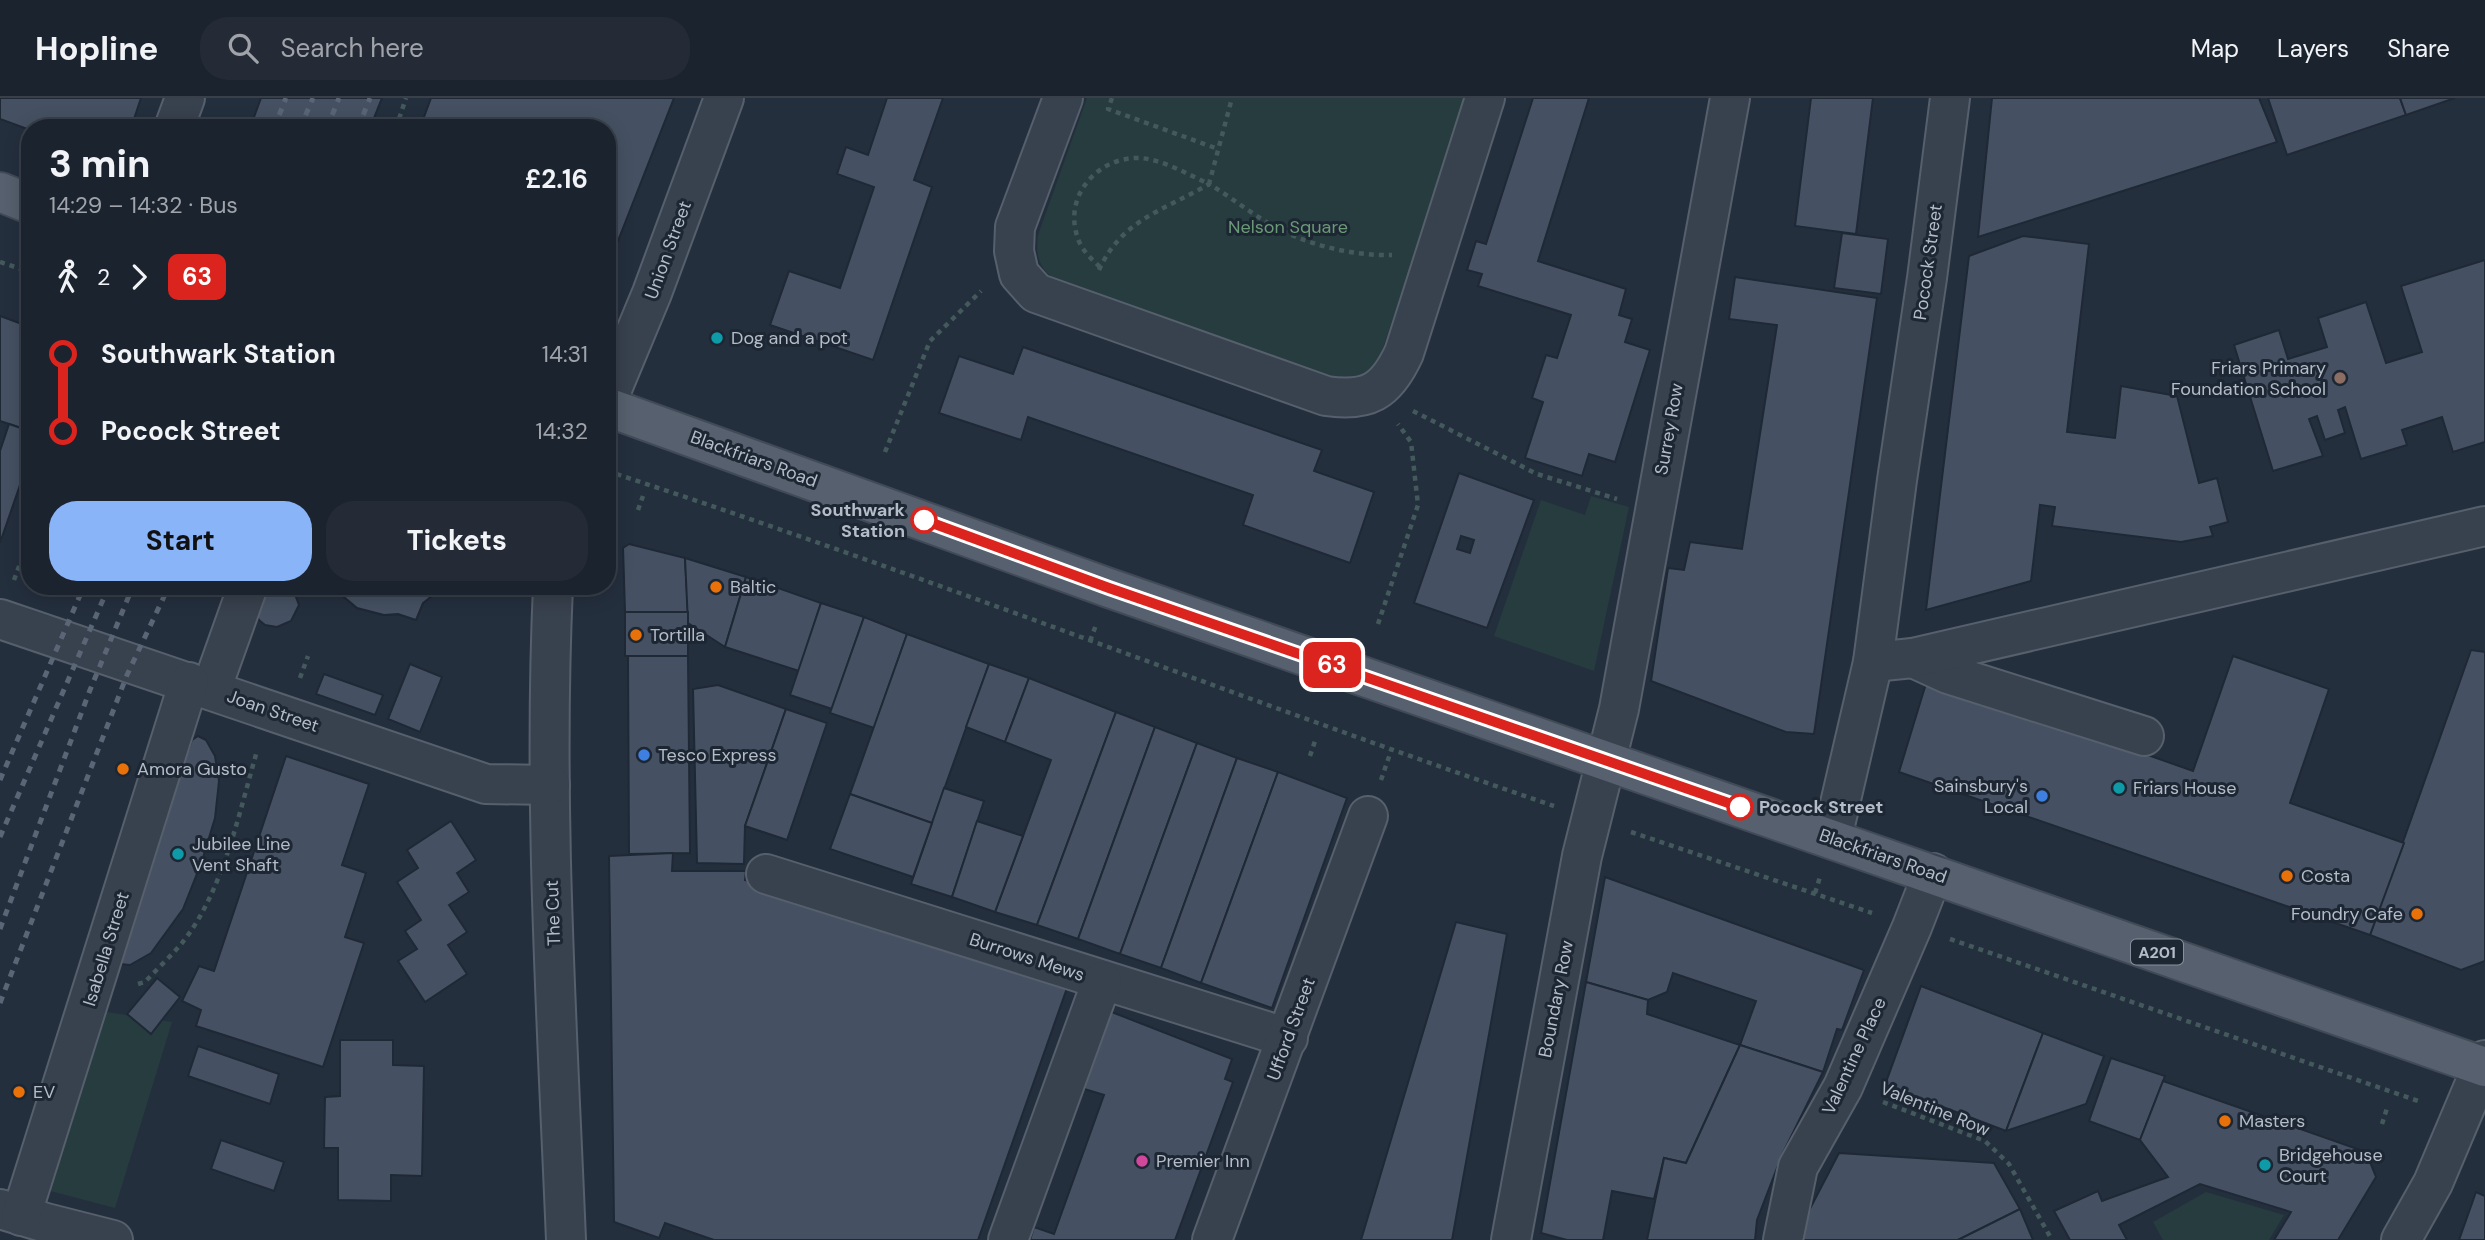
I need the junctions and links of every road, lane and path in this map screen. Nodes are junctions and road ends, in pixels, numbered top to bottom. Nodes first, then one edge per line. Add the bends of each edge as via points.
1 (184, 98) edge
2 (406, 98) edge
3 (724, 98) edge
4 (1063, 98) edge
5 (1112, 98) edge
6 (1232, 98) edge
7 (1485, 98) edge
8 (1730, 98) edge
9 (1950, 98) edge
10 (177, 119) edge
11 (399, 119) edge
12 (1219, 149) junction
13 (1209, 184) junction
14 (0, 192) edge
15 (21, 200) edge
16 (1434, 260) junction
17 (0, 262) edge
18 (1100, 267) junction
19 (21, 269) edge
20 (1019, 274) junction
21 (1084, 310) junction
22 (616, 379) edge
23 (1375, 392) junction
24 (616, 410) edge
25 (885, 452) dead end
26 (616, 474) edge
27 (643, 496) dead end
28 (638, 510) dead end
29 (1654, 510) junction
30 (2485, 526) edge
31 (244, 595) edge
32 (553, 595) edge
33 (0, 619) edge
34 (1378, 624) dead end
35 (308, 656) dead end
36 (1913, 658) junction
37 (1873, 662) junction
38 (292, 678) dead end
39 (200, 686) junction
40 (268, 710) junction
41 (2144, 736) dead end
42 (1316, 738) dead end
43 (1391, 751) junction
44 (1310, 756) dead end
45 (1607, 760) junction
46 (550, 785) junction
47 (1374, 799) joint
48 (1591, 818) junction
49 (1832, 838) junction
50 (1933, 873) junction
51 (766, 874) dead end
52 (1912, 927) junction
53 (1102, 981) junction
54 (91, 999) junction
55 (1288, 1038) junction
56 (2484, 1064) edge
57 (1843, 1087) junction
58 (2388, 1105) dead end
59 (2461, 1116) junction
60 (2382, 1124) dead end
61 (8, 1217) edge
62 (113, 1240) edge
63 (566, 1240) edge
64 (1008, 1240) edge
65 (1212, 1240) edge
66 (1511, 1240) edge
67 (1783, 1240) edge
68 (2052, 1240) edge
69 (2400, 1240) edge

1 - 10 street
2 - 11 path
3 - 22 street, Union Street
4 - 20 street via 1016,228
5 - 12 path via 1108,109
6 - 12 path
7 - 16 street
8 - 29 street, Surrey Row
9 - 37 street, Pocock Street
12 - 13 path
13 - 16 path via 1266,222 1306,240 1360,254 1415,254
13 - 18 path via 1135,223
13 - 18 path via 1147,159 1127,159 1102,167 1083,188 1074,216 1080,244
14 - 15 main road
16 - 23 street via 1395,374
17 - 19 path
18 - 21 path
20 - 21 street via 1036,293
20 - 25 path via 999,274 930,341
21 - 23 street via 1326,396 1351,400
23 - 29 path via 1537,474
23 - 34 path via 1411,442 1418,505
24 - 45 main road, Blackfriars Road / A201 via 1109,588
26 - 43 path
27 - 28 path
29 - 45 street, Surrey Row
30 - 36 street
31 - 39 street, Isabella Street
32 - 46 street, The Cut
33 - 39 street, Joan Street
35 - 38 path via 299,681
36 - 37 street
36 - 41 street via 1948,674
37 - 49 street, Pocock Street
39 - 40 street, Joan Street
39 - 54 street, Isabella Street
40 - 46 street, Joan Street via 486,784
40 - 54 path via 219,877 183,942 145,982
42 - 44 path
43 - 47 path
43 - 48 path
45 - 48 street, Boundary Row
45 - 49 main road, Blackfriars Road / A201
46 - 63 street, The Cut
47 - 55 street, Ufford Street
48 - 52 path
48 - 66 street, Boundary Row
49 - 50 main road, Blackfriars Road / A201
50 - 52 street, Valentine Place
50 - 56 main road, Blackfriars Road / A201
51 - 53 street, Burrows Mews
52 - 57 street, Valentine Place
52 - 59 path
53 - 55 street, Burrows Mews
53 - 64 street
54 - 61 street, Isabella Street
55 - 65 street, Ufford Street
56 - 59 street
57 - 67 street, Valentine Place via 1798,1167
57 - 68 path, Valentine Row via 1985,1141 2009,1164
58 - 60 path
59 - 69 street via 2432,1183
61 - 62 street

